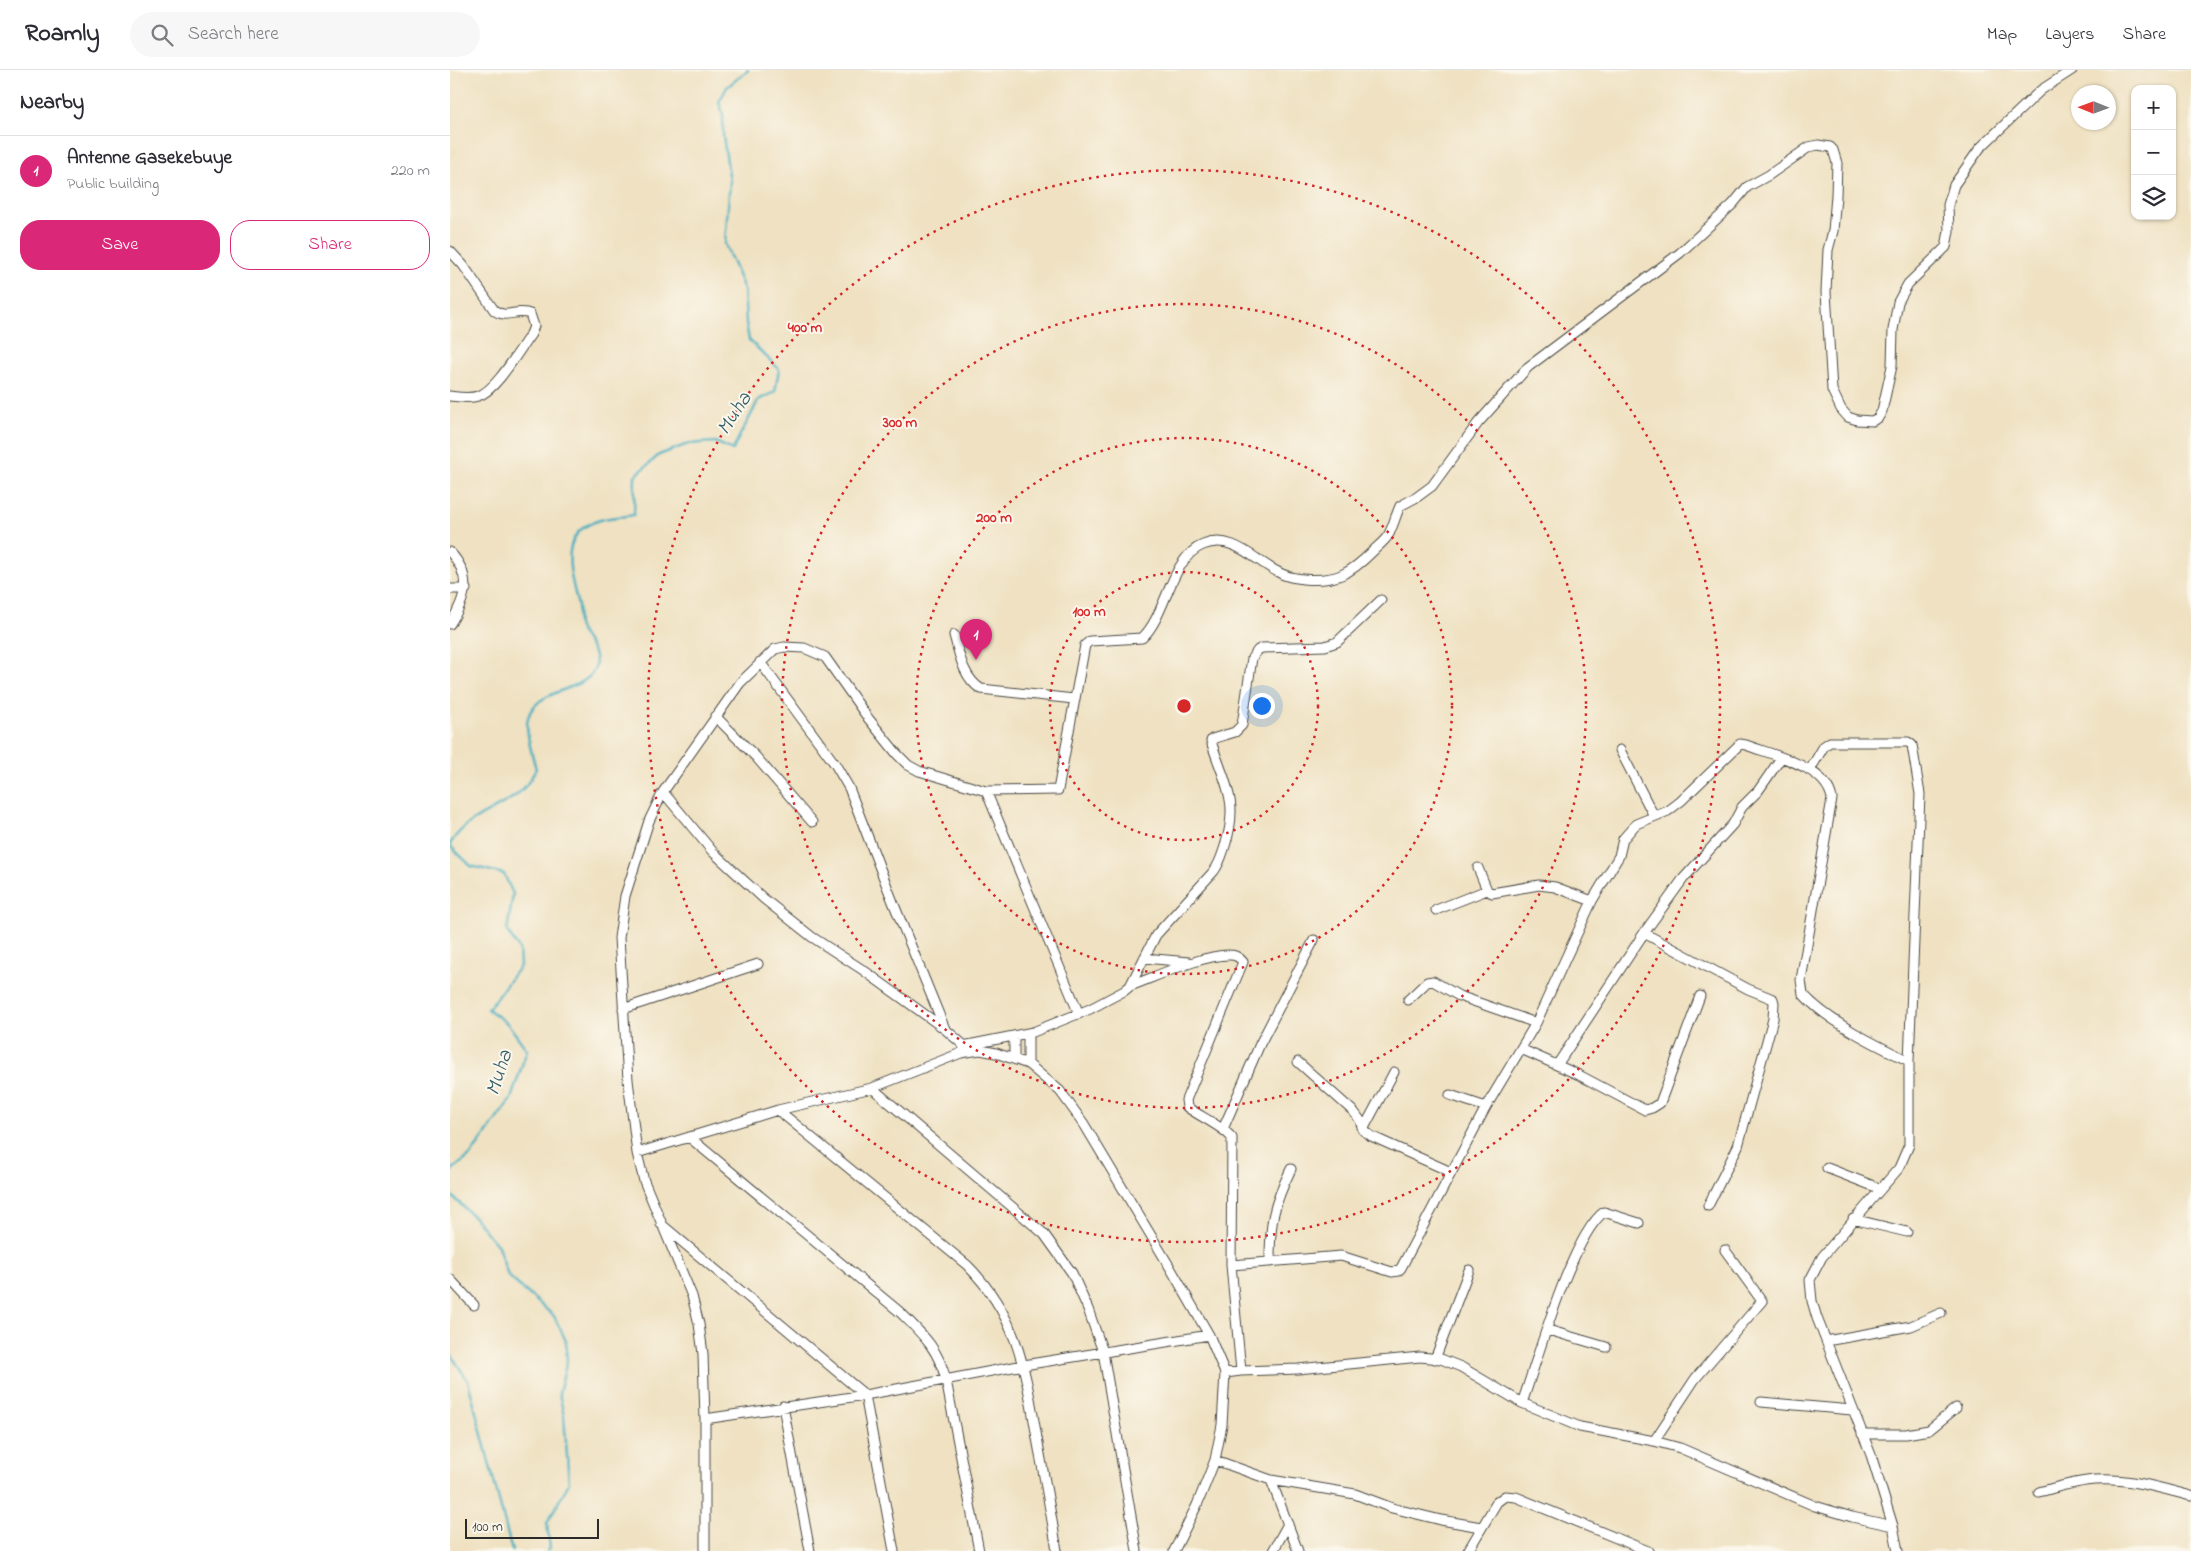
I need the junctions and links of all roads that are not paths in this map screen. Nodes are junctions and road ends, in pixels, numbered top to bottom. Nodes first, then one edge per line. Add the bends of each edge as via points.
1 (2072, 70) edge
2 (450, 251) edge
3 (450, 396) edge
4 (450, 552) edge
5 (466, 589) junction
6 (450, 590) edge
7 (1381, 600) dead end
8 (450, 624) edge
9 (954, 635) dead end
10 (760, 662) junction
11 (1074, 699) junction
12 (715, 716) junction
13 (1620, 750) dead end
14 (1781, 758) junction
15 (1810, 770) junction
16 (986, 791) junction
17 (662, 792) junction
18 (1654, 816) junction
19 (812, 822) dead end
20 (1478, 868) dead end
21 (1487, 890) junction
22 (1592, 901) junction
23 (1436, 910) dead end
24 (1644, 933) junction
25 (1314, 940) dead end
26 (1144, 958) junction
27 (1192, 963) junction
28 (758, 964) dead end
29 (1130, 986) junction
30 (1700, 996) dead end
31 (1408, 1000) dead end
32 (623, 1009) junction
33 (1079, 1014) junction
34 (1536, 1023) junction
35 (944, 1029) junction
36 (1028, 1034) junction
37 (1014, 1036) junction
38 (966, 1048) junction
39 (1521, 1049) junction
40 (1014, 1058) junction
41 (1909, 1061) junction
42 (1298, 1062) dead end
43 (1028, 1064) junction
44 (1557, 1066) junction
45 (1394, 1072) dead end
46 (872, 1088) junction
47 (1450, 1095) dead end
48 (1486, 1108) junction
49 (778, 1110) junction
50 (1223, 1129) junction
51 (1363, 1130) junction
52 (690, 1136) junction
53 (637, 1153) junction
54 (1827, 1168) dead end
55 (1291, 1169) dead end
56 (1451, 1172) junction
57 (1881, 1189) junction
58 (1708, 1206) dead end
59 (1854, 1219) junction
60 (660, 1223) junction
61 (1640, 1224) dead end
62 (1907, 1232) dead end
63 (1725, 1250) dead end
64 (1270, 1262) junction
65 (1231, 1265) junction
66 (1469, 1270) dead end
67 (450, 1279) edge
68 (474, 1305) dead end
69 (1941, 1313) dead end
70 (1548, 1330) junction
71 (1208, 1336) junction
72 (1826, 1341) junction
73 (1606, 1347) dead end
74 (1103, 1352) junction
75 (1435, 1358) junction
76 (1024, 1365) junction
77 (1241, 1371) junction
78 (1225, 1373) junction
79 (946, 1380) junction
80 (865, 1395) junction
81 (1761, 1402) dead end
82 (1522, 1403) junction
83 (783, 1406) junction
84 (1956, 1408) dead end
85 (1852, 1410) junction
86 (705, 1419) junction
87 (1862, 1434) junction
88 (1654, 1441) junction
89 (1215, 1460) junction
90 (1271, 1480) junction
91 (2039, 1492) dead end
92 (2191, 1496) edge
93 (1288, 1524) junction
94 (1894, 1526) junction
95 (1481, 1527) junction
96 (706, 1551) edge
97 (810, 1551) edge
98 (894, 1551) edge
99 (979, 1551) edge
100 (1057, 1551) edge
101 (1137, 1551) edge
102 (1174, 1551) edge
103 (1273, 1551) edge
104 (1298, 1551) edge
105 (1468, 1551) edge
106 (1648, 1551) edge
107 (1898, 1551) edge

1 - 11 street via 2041,90 1980,148 1954,185 1948,205 1946,247 1908,284 1898,302 1892,366 1878,418 1872,421 1848,417 1832,390 1826,292 1837,163 1830,147 1818,145 1747,187 1680,252 1528,367 1478,423 1432,486 1400,506 1388,536 1343,575 1332,580 1293,578 1277,572 1237,546 1224,542 1202,545 1183,561 1152,625 1142,638 1087,642
2 - 3 street via 464,265 494,310 506,315 524,311 530,314 534,326 486,391 472,397
4 - 5 street via 463,572
5 - 6 street
5 - 8 street via 460,609
7 - 26 street via 1337,642 1325,646 1262,648 1254,654 1242,726 1211,741 1231,804 1231,828 1220,860 1214,871 1156,935
9 - 11 street via 970,680 981,689
10 - 12 street
10 - 16 street via 775,649 784,647 804,648 825,657 868,718 908,764 919,771
10 - 35 street via 849,788
11 - 16 street via 1058,790
12 - 17 street
12 - 19 street via 756,757
13 - 18 street
14 - 15 street
14 - 18 street via 1740,744 1681,801
14 - 24 street via 1758,791 1742,807 1733,824 1683,879
15 - 41 street via 1828,786 1832,799 1801,980 1803,994 1838,1021
15 - 41 street via 1824,746 1830,742 1908,742 1912,745 1920,794
16 - 33 street
17 - 32 street via 636,860 621,920
17 - 35 street via 713,852 764,899 812,937
18 - 22 street via 1636,824 1623,839 1619,856
20 - 21 street
21 - 22 street via 1492,893 1539,885
21 - 23 street
22 - 34 street
24 - 44 street
24 - 58 street via 1774,1002 1738,1146
25 - 50 street via 1260,1044
26 - 27 street
26 - 29 street
27 - 29 street
27 - 50 street via 1229,954 1242,962 1186,1100 1187,1107
28 - 32 street
29 - 33 street
30 - 44 street via 1660,1103 1652,1108 1645,1110
31 - 34 street via 1427,982 1433,981 1459,996
32 - 53 street
33 - 36 street
34 - 39 street
35 - 38 street
36 - 37 street
36 - 43 street
37 - 38 street
37 - 40 street
38 - 40 street
38 - 46 street
39 - 44 street
39 - 48 street
40 - 43 street
41 - 57 street via 1909,1145 1899,1168
42 - 51 street via 1354,1112
43 - 71 street via 1060,1091 1084,1124
45 - 51 street
46 - 49 street
46 - 74 street via 1044,1234 1072,1274
47 - 48 street
48 - 56 street
49 - 52 street
49 - 76 street via 983,1282 998,1303
50 - 65 street via 1232,1138
51 - 56 street
52 - 53 street
52 - 79 street via 901,1313 932,1347 941,1361
53 - 60 street
54 - 57 street
55 - 64 street via 1272,1214
56 - 64 street via 1398,1271 1341,1256
57 - 59 street
59 - 62 street
59 - 72 street via 1822,1257 1810,1280 1812,1301
60 - 80 street
60 - 86 street via 692,1296 699,1324
61 - 70 street via 1604,1212 1596,1218 1572,1262
63 - 88 street via 1762,1301 1695,1379
64 - 65 street
65 - 77 street
66 - 75 street
67 - 68 street
69 - 72 street via 1911,1326
70 - 73 street
70 - 82 street
71 - 74 street
71 - 78 street
72 - 85 street
74 - 76 street
74 - 101 street
75 - 77 street
75 - 82 street via 1461,1367
76 - 79 street
76 - 100 street
77 - 78 street
78 - 89 street via 1222,1425
79 - 80 street
79 - 99 street
80 - 83 street
80 - 98 street
81 - 85 street
82 - 88 street via 1580,1427
83 - 86 street
83 - 97 street
84 - 87 street via 1929,1430 1906,1434
85 - 87 street
86 - 96 street
87 - 94 street
88 - 94 street via 1680,1448 1815,1506
89 - 90 street
89 - 102 street
90 - 93 street
90 - 95 street via 1355,1494 1392,1508
91 - 92 street via 2096,1480 2125,1481
93 - 103 street
93 - 104 street
94 - 107 street
95 - 105 street
95 - 106 street via 1497,1502 1505,1496 1516,1497

